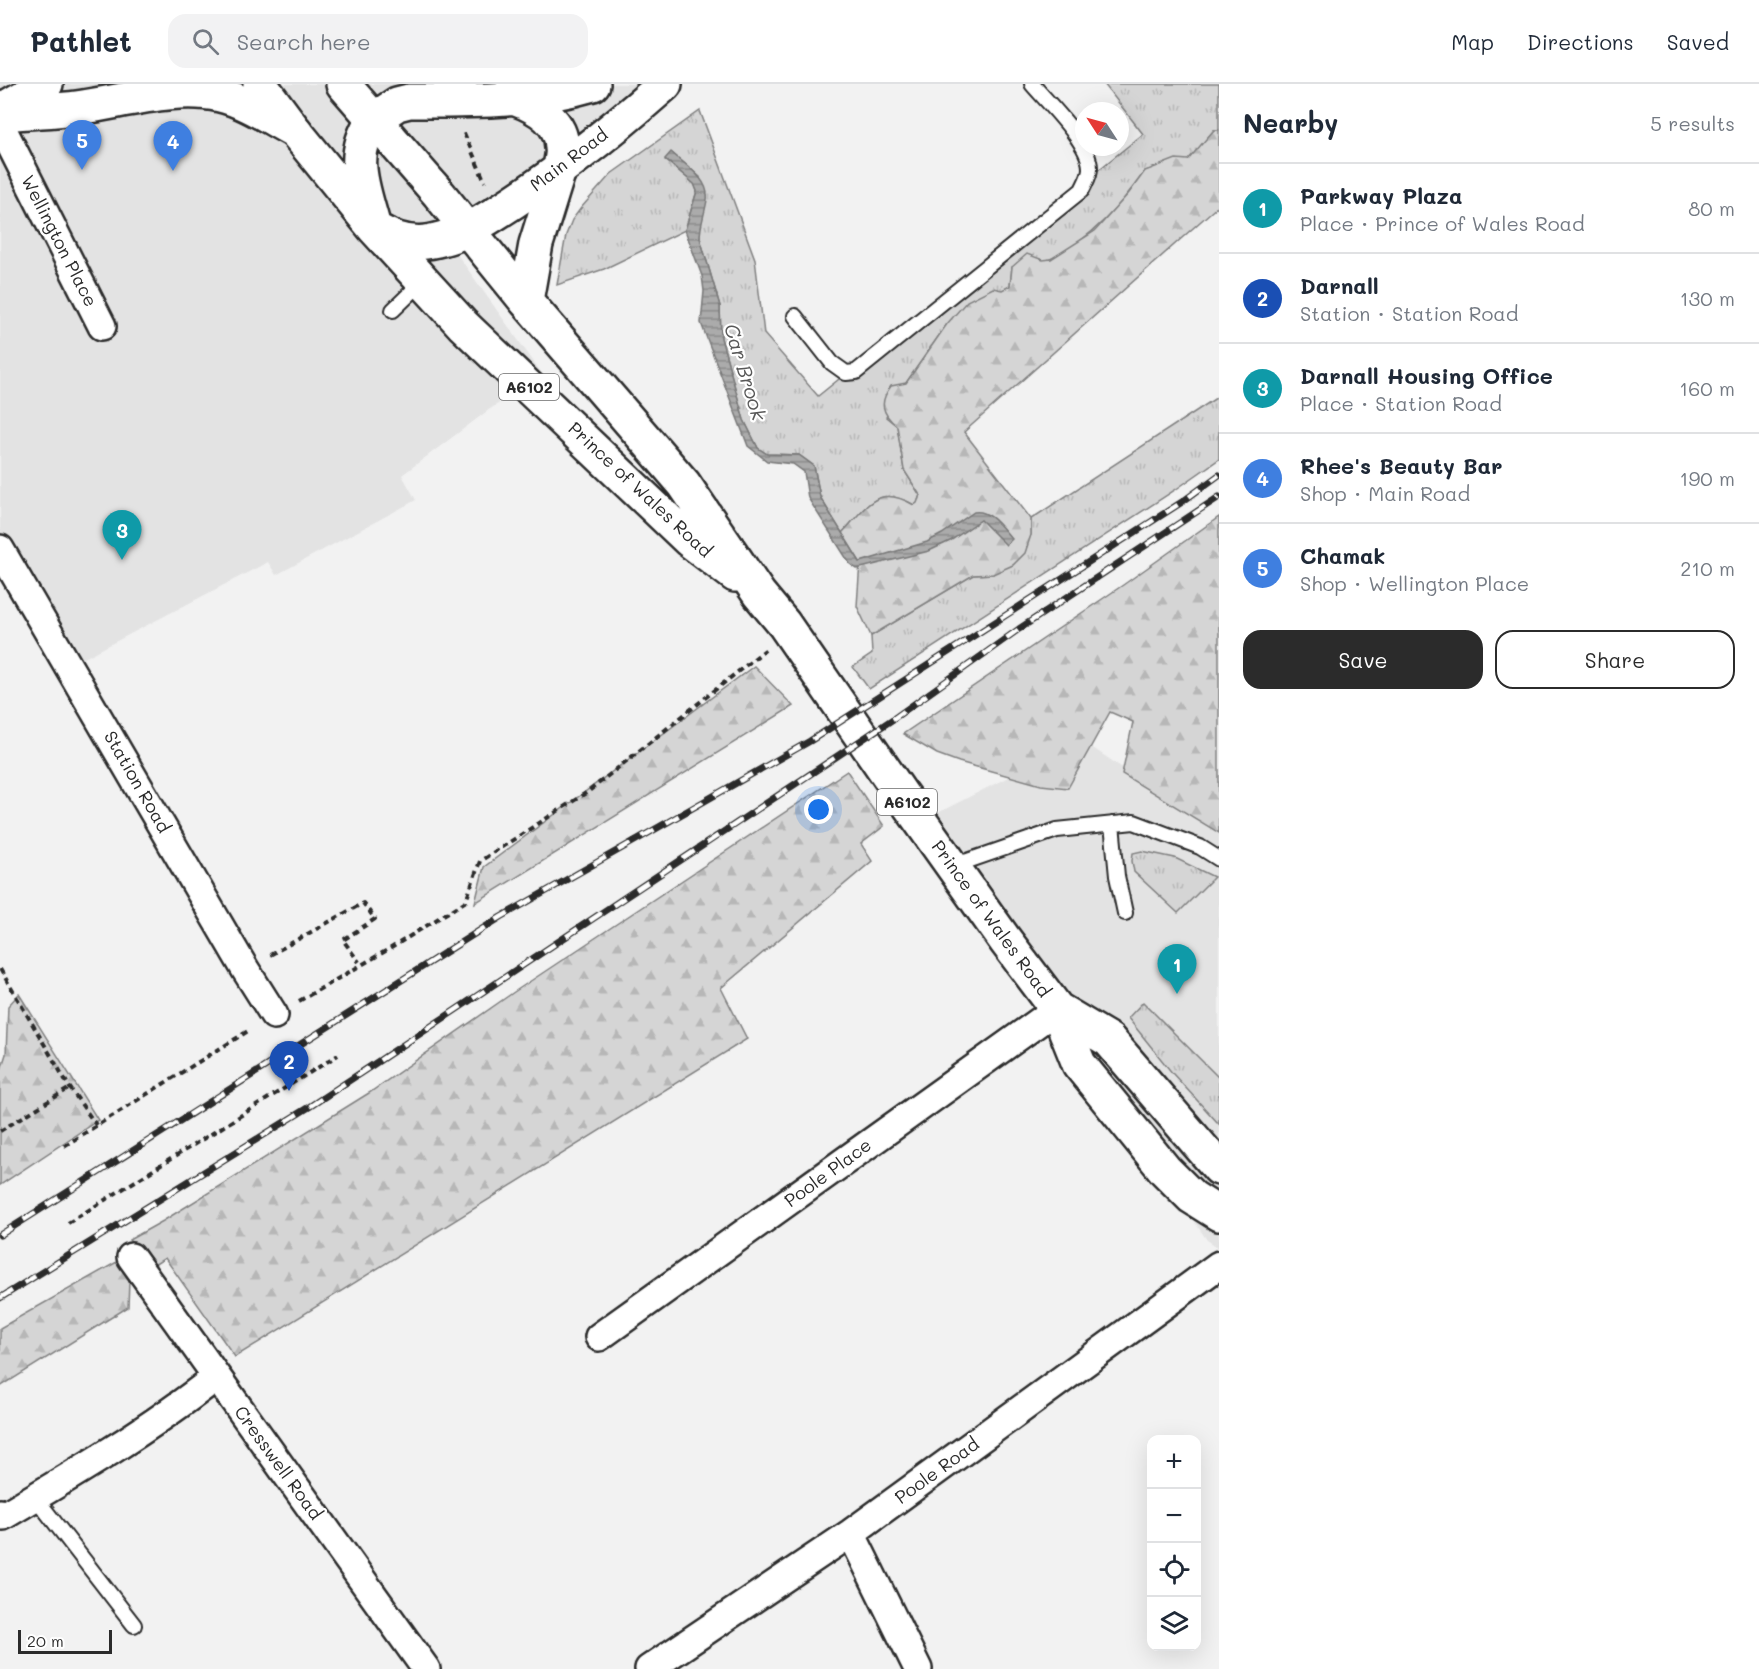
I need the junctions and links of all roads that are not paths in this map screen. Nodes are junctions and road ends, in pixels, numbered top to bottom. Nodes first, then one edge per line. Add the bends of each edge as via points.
1 (46, 84) edge
2 (260, 84) edge
3 (343, 84) edge
4 (593, 84) edge
5 (665, 84) edge
6 (1032, 84) edge
7 (516, 99) junction
8 (0, 113) edge
9 (373, 120) junction
10 (0, 124) edge
11 (295, 131) junction
12 (560, 167) junction
13 (374, 228) junction
14 (468, 230) junction
15 (423, 281) junction
16 (526, 301) junction
17 (393, 310) dead end
18 (795, 316) dead end
19 (102, 326) dead end
20 (0, 549) edge
21 (759, 594) junction
22 (1112, 824) junction
23 (1219, 859) edge
24 (953, 866) junction
25 (1125, 913) dead end
26 (1057, 1009) junction
27 (274, 1015) road end
28 (1219, 1168) edge
29 (1219, 1214) edge
30 (131, 1257) dead end
31 (1219, 1265) edge
32 (599, 1337) dead end
33 (216, 1377) junction
34 (35, 1497) junction
35 (0, 1513) edge
36 (852, 1533) junction
37 (134, 1625) dead end
38 (426, 1669) edge
39 (649, 1669) edge
40 (918, 1669) edge

1 - 8 main road
2 - 11 main road, A6102
3 - 9 main road, A6102
4 - 7 main road
5 - 12 main road, Main Road
6 - 18 lane via 1085,150 1090,167 1082,190 856,372 846,373 832,363
7 - 9 main road via 410,101 397,104
7 - 12 main road via 545,114 558,129 562,147
8 - 11 main road via 197,93 221,95
9 - 13 main road via 364,132 358,169
9 - 14 main road, A6102
10 - 19 street, Wellington Place
11 - 13 main road, A6102
12 - 14 main road, Main Road via 500,212
12 - 16 main road via 536,244
13 - 14 main road, Main Road via 391,238 412,243 438,241
13 - 15 main road, Prince of Wales Road / A6102
14 - 16 main road, Prince of Wales Road / A6102
15 - 17 lane
15 - 21 main road, Prince of Wales Road / A6102 via 469,330 689,540
16 - 21 main road, Prince of Wales Road / A6102 via 684,484
20 - 27 street, Station Road
21 - 24 main road, Prince of Wales Road / A6102
22 - 23 lane via 1134,822 1200,847
22 - 24 lane via 1057,830
22 - 25 lane
24 - 26 main road, Prince of Wales Road / A6102
26 - 28 main road, Prince of Wales Road / A6102 via 1109,1040
26 - 29 main road, Prince of Wales Road / A6102 via 1079,1064 1165,1170 1192,1197
26 - 32 street, Poole Place
30 - 33 street, Cresswell Road
31 - 36 street, Poole Road
33 - 34 street via 87,1467
33 - 38 street, Cresswell Road
34 - 35 street via 3,1516
34 - 37 lane
36 - 39 street, Poole Road
36 - 40 street

